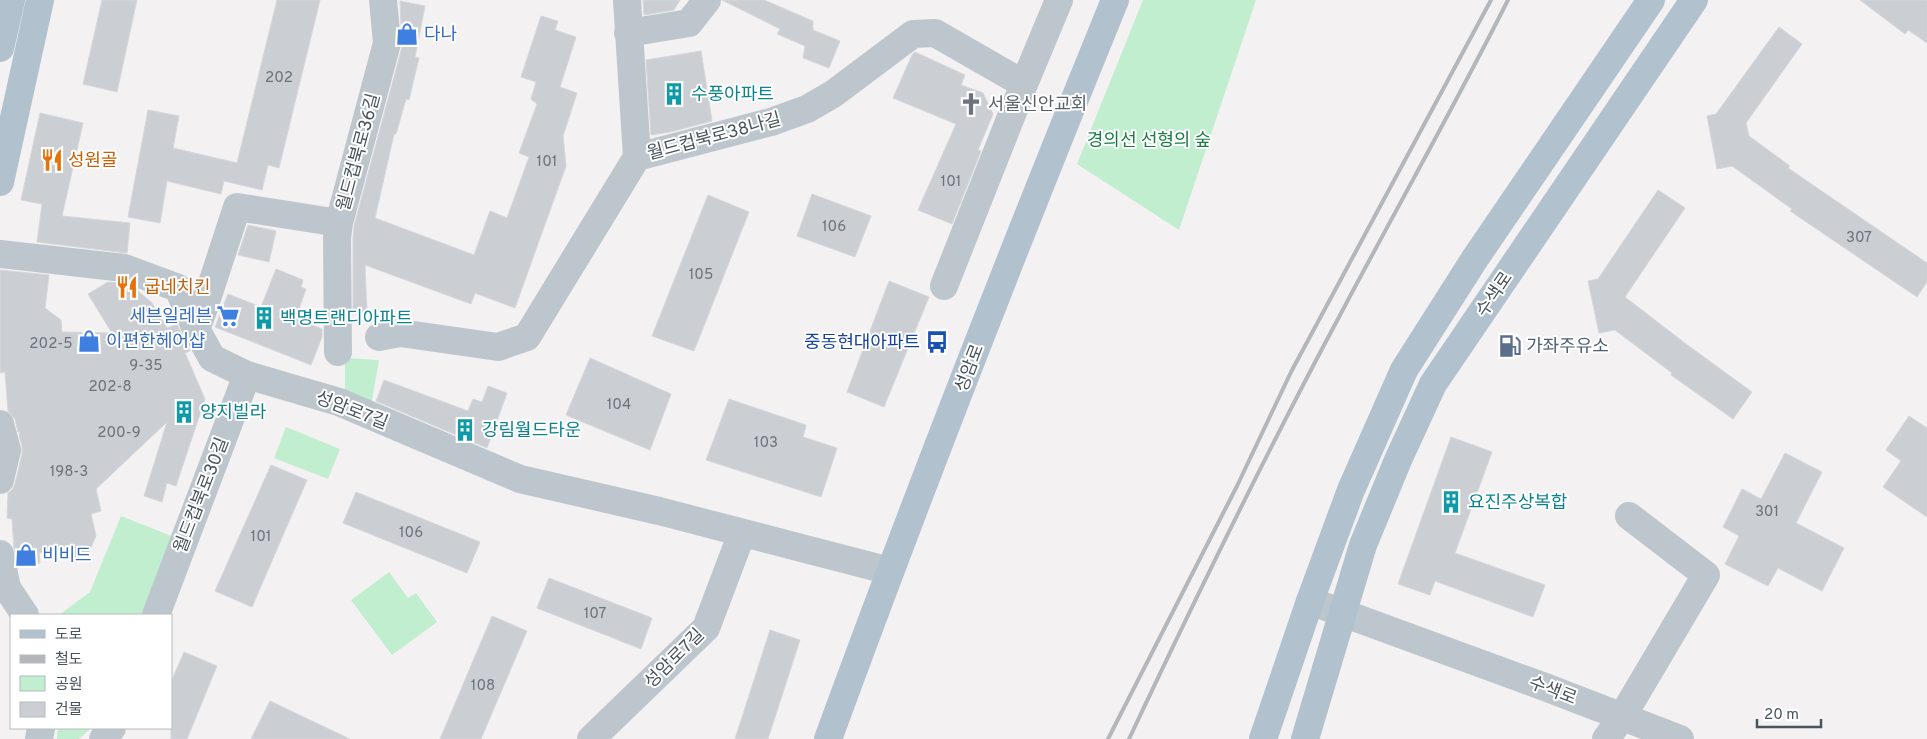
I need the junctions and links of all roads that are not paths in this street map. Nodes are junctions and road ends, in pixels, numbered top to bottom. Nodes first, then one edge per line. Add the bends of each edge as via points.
1 (11, 0) edge
2 (40, 0) edge
3 (383, 0) edge
4 (627, 0) edge
5 (707, 0) edge
6 (1059, 0) edge
7 (1115, 0) edge
8 (1651, 0) edge
9 (1694, 0) edge
10 (628, 33) junction
11 (0, 48) edge
12 (1024, 84) junction
13 (637, 157) junction
14 (0, 182) edge
15 (339, 223) junction
16 (0, 254) edge
17 (944, 286) dead end
18 (196, 329) junction
19 (379, 337) dead end
20 (338, 352) dead end
21 (247, 375) junction
22 (0, 424) edge
23 (0, 480) edge
24 (1629, 516) dead end
25 (742, 533) junction
26 (0, 554) edge
27 (890, 571) junction
28 (1310, 601) junction
29 (1342, 612) junction
30 (24, 614) edge
31 (156, 614) edge
32 (1622, 717) junction
33 (111, 729) edge
34 (103, 739) edge
35 (591, 739) edge
36 (828, 739) edge
37 (1263, 739) edge
38 (1305, 739) edge
39 (1606, 739) edge
40 (1680, 739) edge

1 - 11 main road
2 - 14 main road
3 - 15 street, 월드컵북로36길 via 388,43
4 - 10 street
5 - 10 street via 689,23
6 - 12 street
7 - 27 main road, 성암로
8 - 28 main road, 수색로 via 1474,260 1404,370 1358,474
9 - 29 main road, 수색로 via 1433,384 1363,545
10 - 13 street
12 - 13 street, 월드컵북로38나길 via 935,33 913,34 833,94 807,109 771,122
12 - 17 street
13 - 19 street, 월드컵북로38나길 via 527,337 498,347 400,333
15 - 18 street, 월드컵북로36길 via 237,207
15 - 20 street
16 - 18 street, 성암로7길 via 124,268 178,288
18 - 21 street, 성암로7길 via 212,358
21 - 25 street, 성암로7길 via 339,402 520,479
21 - 31 street, 월드컵북로30길
22 - 23 street via 7,450
24 - 32 street via 1706,575
25 - 27 street, 성암로7길
25 - 35 street, 성암로7길 via 706,628
26 - 30 street via 7,588
27 - 36 main road, 성암로
28 - 29 street, 수색로
28 - 37 main road, 수색로
29 - 32 street, 수색로
29 - 38 main road, 수색로
32 - 39 street
32 - 40 street, 수색로
33 - 34 street

